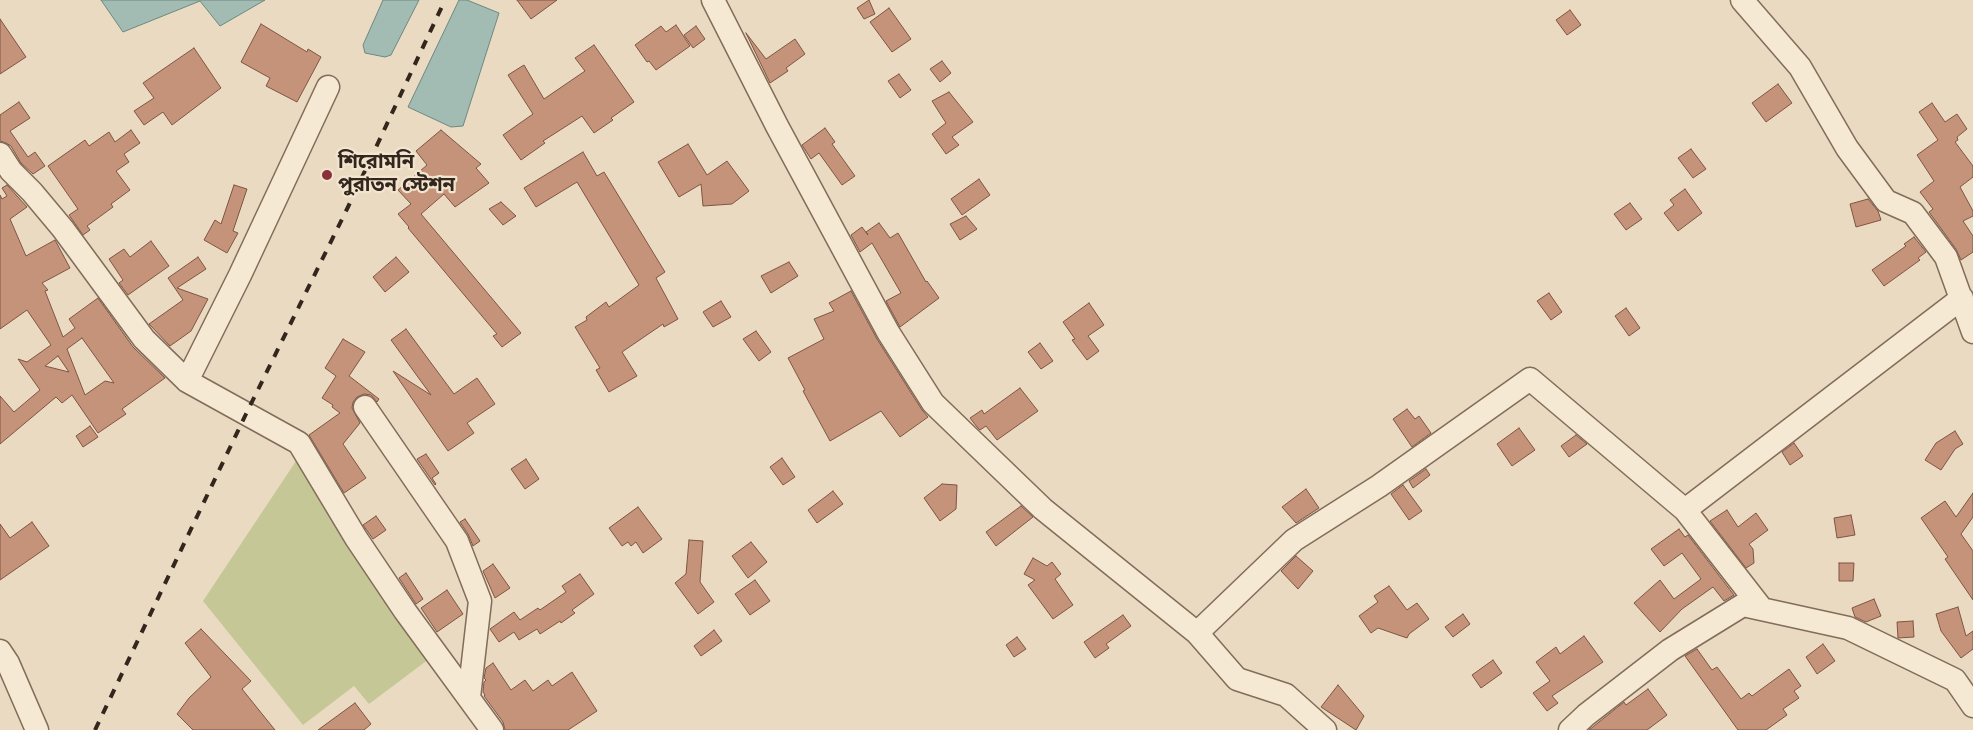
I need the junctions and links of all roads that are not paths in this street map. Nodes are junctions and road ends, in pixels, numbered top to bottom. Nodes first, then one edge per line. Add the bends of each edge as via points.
1 (713, 0) edge
2 (1742, 0) edge
3 (328, 86) dead end
4 (0, 154) edge
5 (1962, 298) junction
6 (1973, 332) edge
7 (187, 381) junction
8 (365, 407) dead end
9 (1685, 510) junction
10 (1762, 609) junction
11 (1197, 633) junction
12 (0, 652) edge
13 (469, 697) junction
14 (1973, 706) edge
15 (36, 730) edge
16 (492, 730) edge
17 (1325, 730) edge
18 (1570, 730) edge

1 - 11 street via 888,332 933,403 1043,509
2 - 5 street via 1800,67 1847,148 1886,201 1913,213 1946,257
3 - 7 street
4 - 7 street via 11,171 63,229 144,339
5 - 6 street
5 - 9 street
7 - 13 street via 299,443 356,538
8 - 13 street via 458,541 480,601
9 - 10 street
9 - 11 street via 1530,379 1379,486 1294,540
10 - 14 street via 1848,628 1955,680
10 - 18 street via 1743,605 1670,650
11 - 17 street via 1237,679 1286,695
12 - 15 street via 8,662
13 - 16 street

